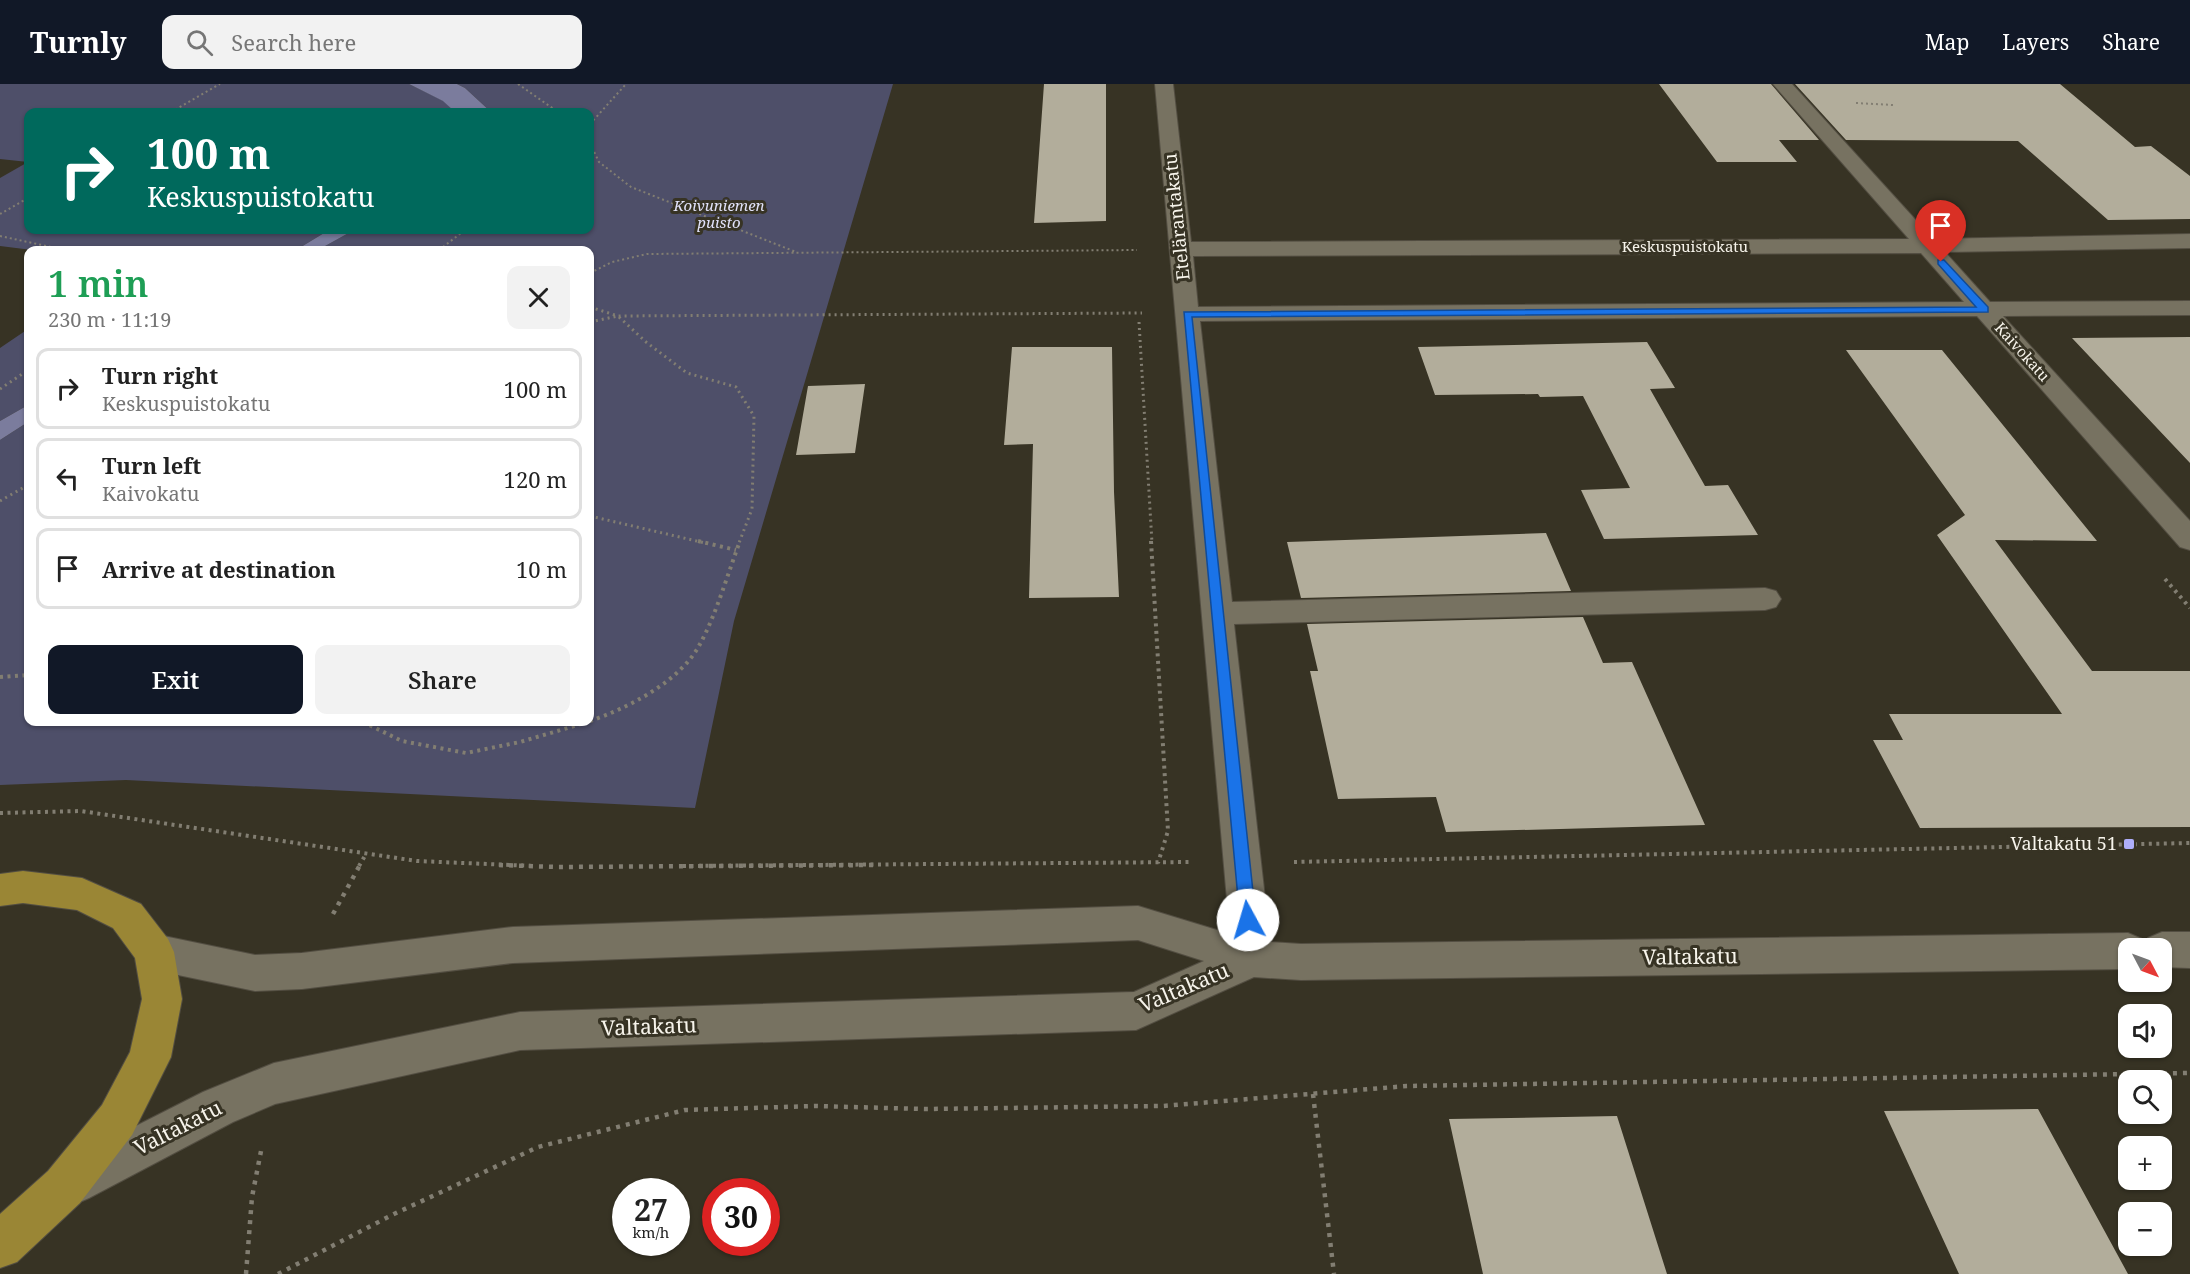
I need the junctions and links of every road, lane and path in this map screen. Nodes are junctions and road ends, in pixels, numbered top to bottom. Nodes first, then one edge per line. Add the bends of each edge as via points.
1 (220, 84) edge
2 (518, 84) edge
3 (626, 84) edge
4 (1164, 84) edge
5 (1782, 84) edge
6 (1849, 103) dead end
7 (1893, 105) dead end
8 (178, 108) edge
9 (552, 108) edge
10 (594, 120) edge
11 (594, 151) edge
12 (24, 200) edge
13 (0, 214) edge
14 (460, 234) edge
15 (0, 236) edge
16 (1135, 241) dead end
17 (2190, 241) edge
18 (46, 246) edge
19 (444, 246) edge
20 (1927, 246) junction
21 (1181, 249) junction
22 (1136, 250) junction
23 (799, 253) junction
24 (1136, 260) dead end
25 (594, 271) edge
26 (1138, 302) dead end
27 (594, 308) edge
28 (2190, 309) edge
29 (1984, 310) junction
30 (1138, 313) junction
31 (618, 316) junction
32 (594, 321) edge
33 (1189, 327) junction
34 (1140, 341) junction
35 (24, 373) edge
36 (0, 389) edge
37 (24, 487) edge
38 (0, 501) edge
39 (594, 517) edge
40 (2190, 540) edge
41 (736, 550) junction
42 (2159, 572) dead end
43 (1765, 599) dead end
44 (2190, 608) edge
45 (1217, 613) junction
46 (24, 675) edge
47 (0, 677) edge
48 (594, 719) edge
49 (371, 726) edge
50 (573, 726) edge
51 (0, 813) edge
52 (366, 854) dead end
53 (1158, 862) dead end
54 (0, 890) edge
55 (2172, 950) edge
56 (2190, 950) edge
57 (2118, 951) edge
58 (154, 952) junction
59 (1252, 959) junction
60 (2190, 1073) edge
61 (1313, 1094) junction
62 (64, 1187) junction
63 (0, 1245) edge
64 (278, 1274) edge
65 (1334, 1274) edge

1 - 8 path
2 - 9 path
3 - 10 path
4 - 21 street, Etelärantakatu
5 - 20 street, Kaivokatu
6 - 7 path
11 - 23 path via 599,162 631,187
12 - 13 path
14 - 19 path
15 - 18 path
16 - 22 path
17 - 20 street, Keskuspuistokatu
20 - 21 street, Keskuspuistokatu
20 - 29 street, Kaivokatu
21 - 22 path
21 - 33 street, Etelärantakatu
22 - 23 path
22 - 24 path
23 - 25 path via 647,254 612,262
26 - 30 path
27 - 31 path
28 - 29 street
29 - 33 street
29 - 40 street, Kaivokatu
30 - 31 path
30 - 33 path
30 - 34 path
31 - 32 path
31 - 41 path via 687,373 736,387 754,416 752,509
33 - 34 path
33 - 45 street, Etelärantakatu
34 - 53 path via 1168,831
35 - 36 path
37 - 38 path
39 - 41 path
41 - 48 path via 700,645 675,676 616,712
42 - 44 path
43 - 45 street
45 - 59 street, Etelärantakatu
46 - 47 path
49 - 50 path via 402,741 466,753
51 - 52 path via 81,811
54 - 58 main road via 23,887 82,894 127,915
55 - 56 street
57 - 59 street, Valtakatu via 1301,962
58 - 59 street, Valtakatu via 255,973 302,971 513,945 1138,923
58 - 62 main road via 162,999 150,1057 117,1120
59 - 62 street, Valtakatu via 1137,1011 520,1031 274,1084 218,1107
60 - 61 path via 1407,1086
61 - 64 path via 1163,1107 815,1106 685,1110 538,1147
61 - 65 path
62 - 63 main road

